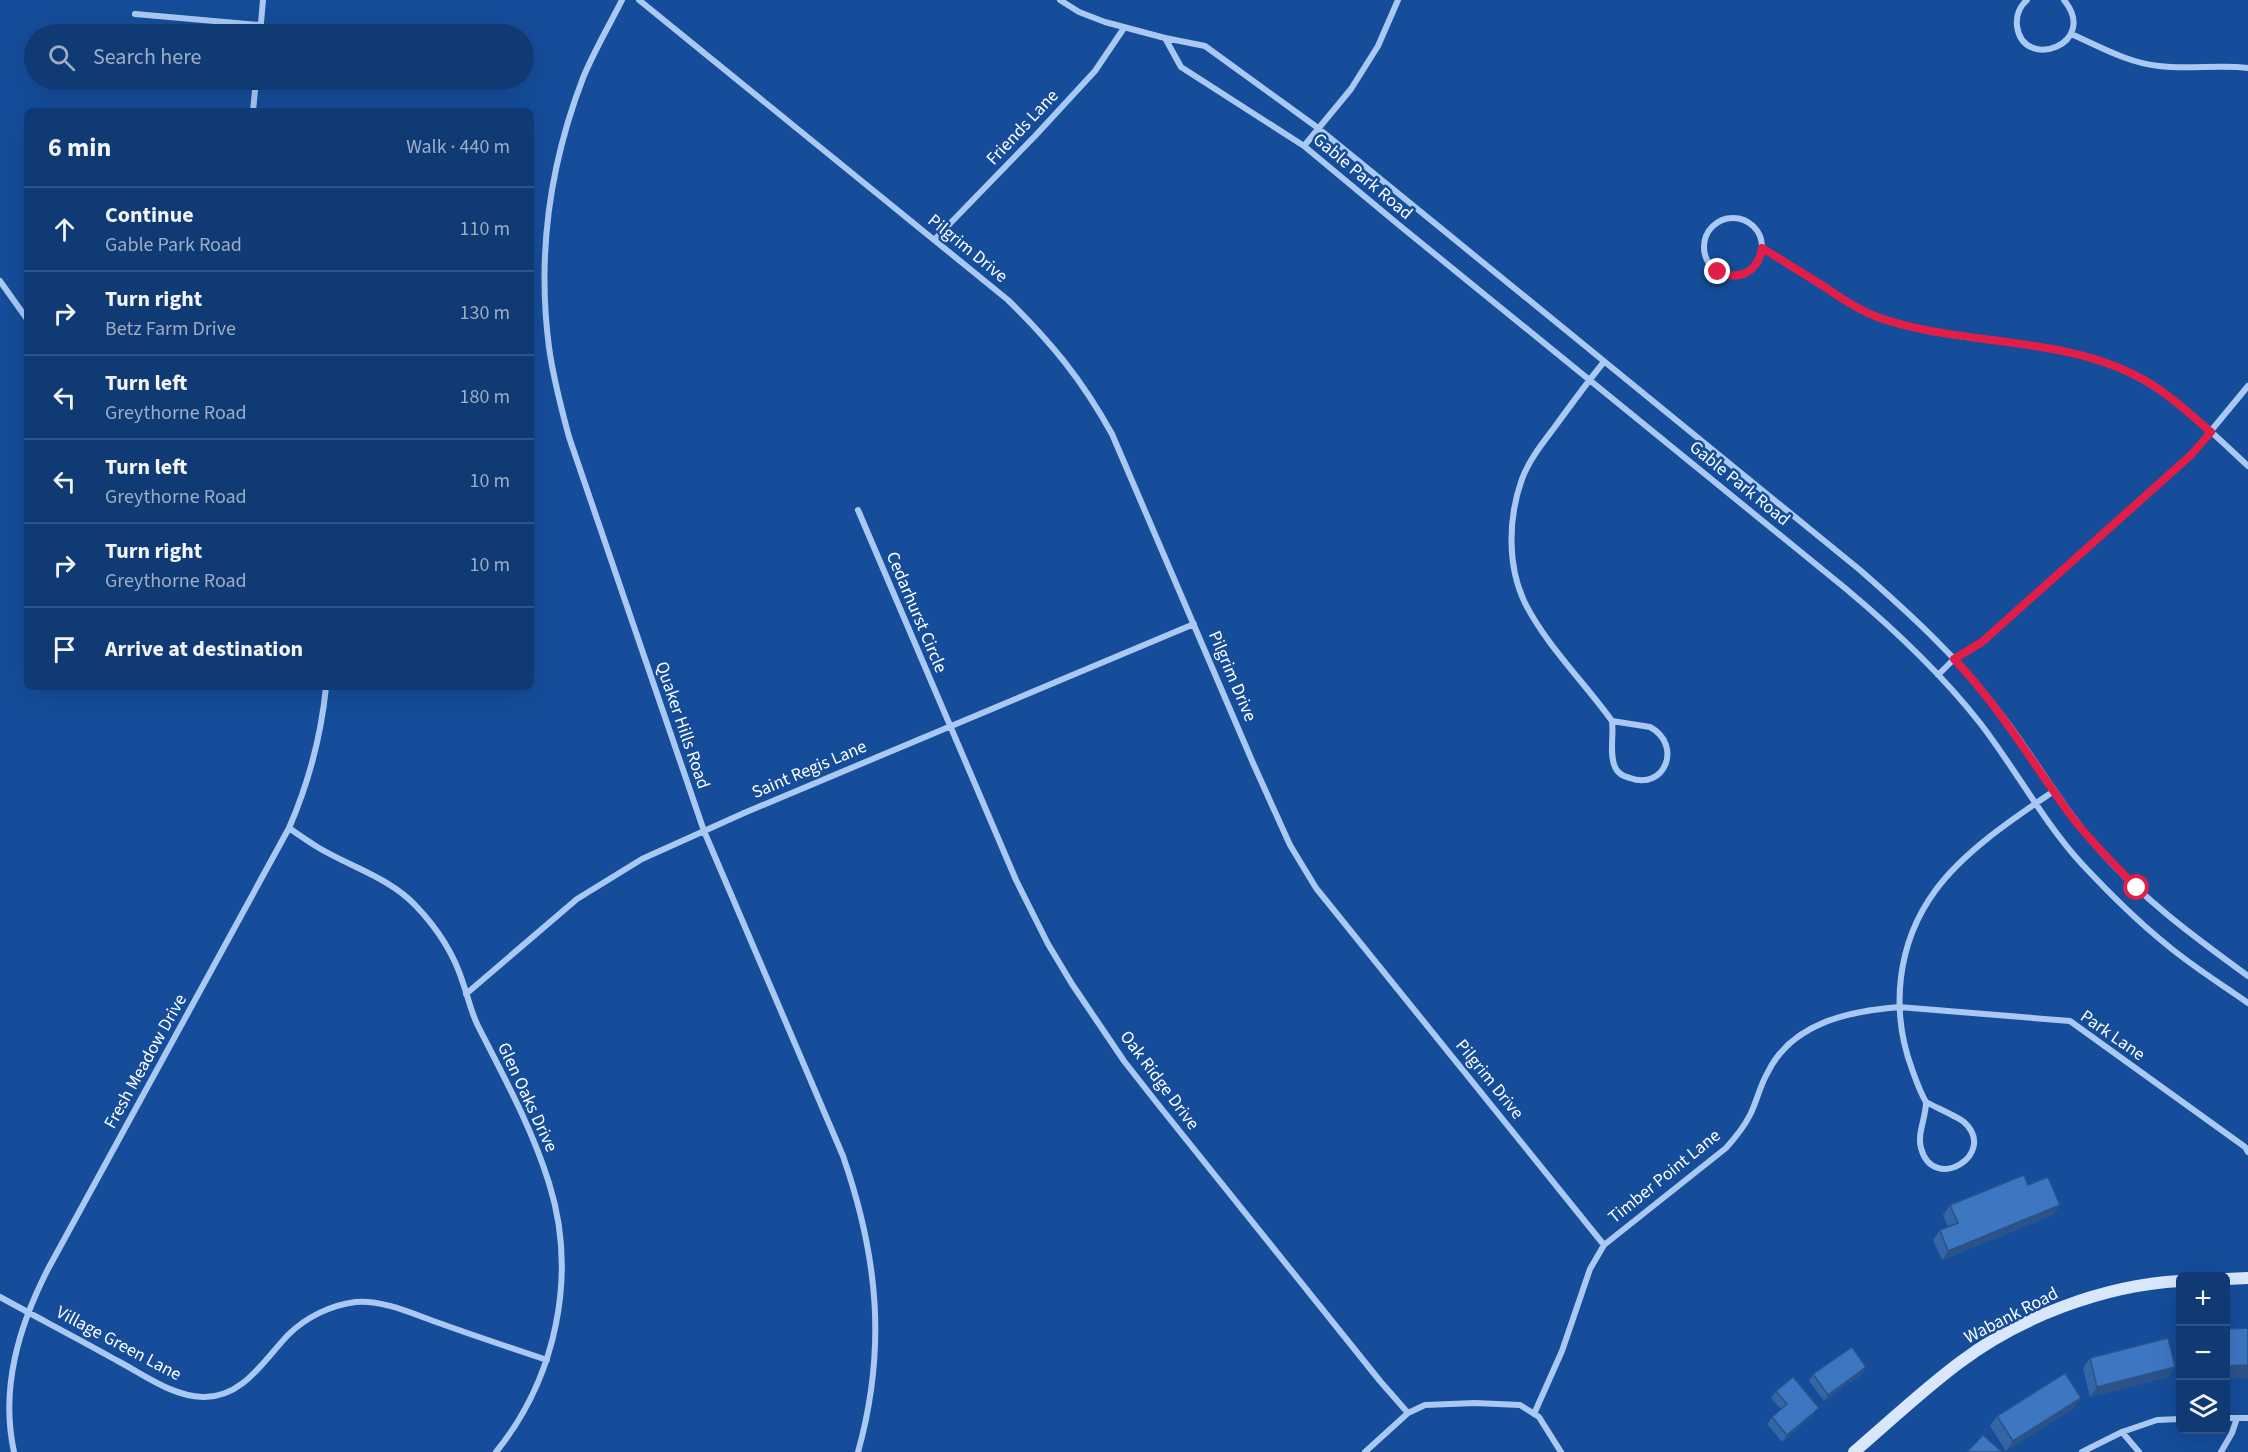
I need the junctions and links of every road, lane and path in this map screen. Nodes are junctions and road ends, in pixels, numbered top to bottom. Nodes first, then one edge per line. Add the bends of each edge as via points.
1 (263, 0) edge
2 (622, 0) edge
3 (639, 0) edge
4 (1060, 0) edge
5 (1398, 0) edge
6 (2027, 0) edge
7 (2064, 0) edge
8 (135, 14) dead end
9 (249, 24) edge
10 (260, 24) edge
11 (1124, 28) junction
12 (2071, 34) junction
13 (1165, 38) junction
14 (2248, 68) edge
15 (254, 90) edge
16 (253, 108) edge
17 (1318, 128) junction
18 (1304, 146) junction
19 (933, 240) junction
20 (1762, 248) junction
21 (0, 281) edge
22 (24, 315) edge
23 (1603, 363) junction
24 (1589, 380) junction
25 (2248, 386) edge
26 (2211, 432) junction
27 (2248, 466) edge
28 (858, 510) dead end
29 (1194, 624) junction
30 (1954, 659) junction
31 (1938, 675) junction
32 (326, 690) edge
33 (1612, 721) junction
34 (949, 726) junction
35 (2054, 791) junction
36 (2035, 803) junction
37 (289, 828) junction
38 (704, 831) junction
39 (2248, 976) edge
40 (466, 994) junction
41 (2248, 1003) edge
42 (1899, 1007) junction
43 (1926, 1102) junction
44 (2248, 1152) edge
45 (1604, 1245) junction
46 (2248, 1278) edge
47 (2230, 1279) edge
48 (2176, 1282) edge
49 (0, 1297) edge
50 (28, 1312) junction
51 (547, 1360) junction
52 (1408, 1413) junction
53 (1534, 1414) junction
54 (2230, 1418) edge
55 (2237, 1418) junction
56 (2248, 1418) edge
57 (2176, 1419) edge
58 (2122, 1432) junction
59 (14, 1452) edge
60 (496, 1452) edge
61 (858, 1452) edge
62 (1365, 1452) edge
63 (1561, 1452) edge
64 (1854, 1452) edge
65 (2082, 1452) edge
66 (2139, 1452) edge
67 (2221, 1452) edge

1 - 10 street
2 - 38 street, Quaker Hills Road via 584,76 555,170 544,259 549,349 569,436
3 - 19 street, Pilgrim Drive
4 - 11 street, Gable Park Road via 1079,12
5 - 17 street via 1378,46 1351,89
6 - 12 street via 2016,21 2018,31 2030,46 2048,50 2065,42
7 - 12 street via 2074,16
8 - 9 street
11 - 13 street, Gable Park Road
11 - 19 street, Friends Lane via 1095,70
12 - 14 street via 2139,63
13 - 17 street, Gable Park Road via 1205,46
13 - 18 street, Gable Park Road via 1181,67
15 - 16 street
17 - 18 street
17 - 23 street, Gable Park Road
18 - 24 street, Gable Park Road
19 - 29 street, Pilgrim Drive via 1008,300 1042,333 1089,394 1130,472
20 - 20 street via 1762,239 1751,223 1734,217 1716,222 1703,247 1710,266 1727,276 1747,273 1755,267
20 - 26 street via 1877,317 1913,328 2077,355 2114,366 2175,400
21 - 22 street
23 - 24 street
23 - 30 street, Gable Park Road via 1860,570
24 - 31 street, Gable Park Road via 1845,588 1901,636
24 - 33 street via 1535,453 1522,478 1511,545 1514,574 1539,627
25 - 26 street
26 - 27 street
26 - 30 street via 2191,455 1982,642
28 - 34 street, Cedarhurst Circle
29 - 34 street, Saint Regis Lane
29 - 45 street, Pilgrim Drive via 1290,845 1316,888
30 - 31 street
30 - 35 street, Gable Park Road via 1997,709
31 - 36 street, Gable Park Road via 1980,723
32 - 37 street, Fresh Meadow Drive via 313,764
33 - 33 street via 1650,727 1660,734 1668,752 1662,771 1650,780 1622,776 1615,767
34 - 38 street, Saint Regis Lane
34 - 52 street, Oak Ridge Drive via 1016,880 1072,984 1157,1103
35 - 36 street
35 - 39 street, Gable Park Road via 2097,847 2137,888 2181,927
36 - 41 street, Gable Park Road via 2080,862 2121,904 2167,945
36 - 42 street via 1961,862 1936,891 1920,916 1907,950
37 - 40 street, Glen Oaks Drive via 395,887 414,903 446,945
37 - 50 street, Fresh Meadow Drive
38 - 40 street, Saint Regis Lane via 642,859 577,899
38 - 61 street, Quaker Hills Road via 843,1156 864,1221 877,1309 870,1400
40 - 51 street, Glen Oaks Drive via 550,1185 563,1260 556,1324
42 - 43 street via 1905,1049
42 - 44 street, Park Lane via 2070,1021
42 - 45 street, Timber Point Lane via 1839,1016 1799,1037 1768,1071 1750,1114 1726,1148
43 - 43 street via 1921,1150 1934,1168 1948,1169 1972,1155 1971,1130 1963,1121
45 - 53 street via 1590,1269 1562,1351
46 - 47 street
48 - 64 street, Wabank Road via 2130,1287 2081,1300 2000,1336 1960,1362
49 - 50 street, Village Green Lane
50 - 51 street, Village Green Lane via 146,1378 175,1391 203,1397 218,1395 243,1383 304,1322 333,1307 356,1302 386,1305
50 - 59 street, Fresh Meadow Drive via 10,1390
51 - 60 street, Glen Oaks Drive via 520,1420
52 - 53 street via 1425,1405 1475,1402 1520,1405
52 - 62 street
53 - 63 street
54 - 55 street
55 - 56 street
55 - 67 street
57 - 58 street via 2157,1420
58 - 65 street
58 - 66 street

